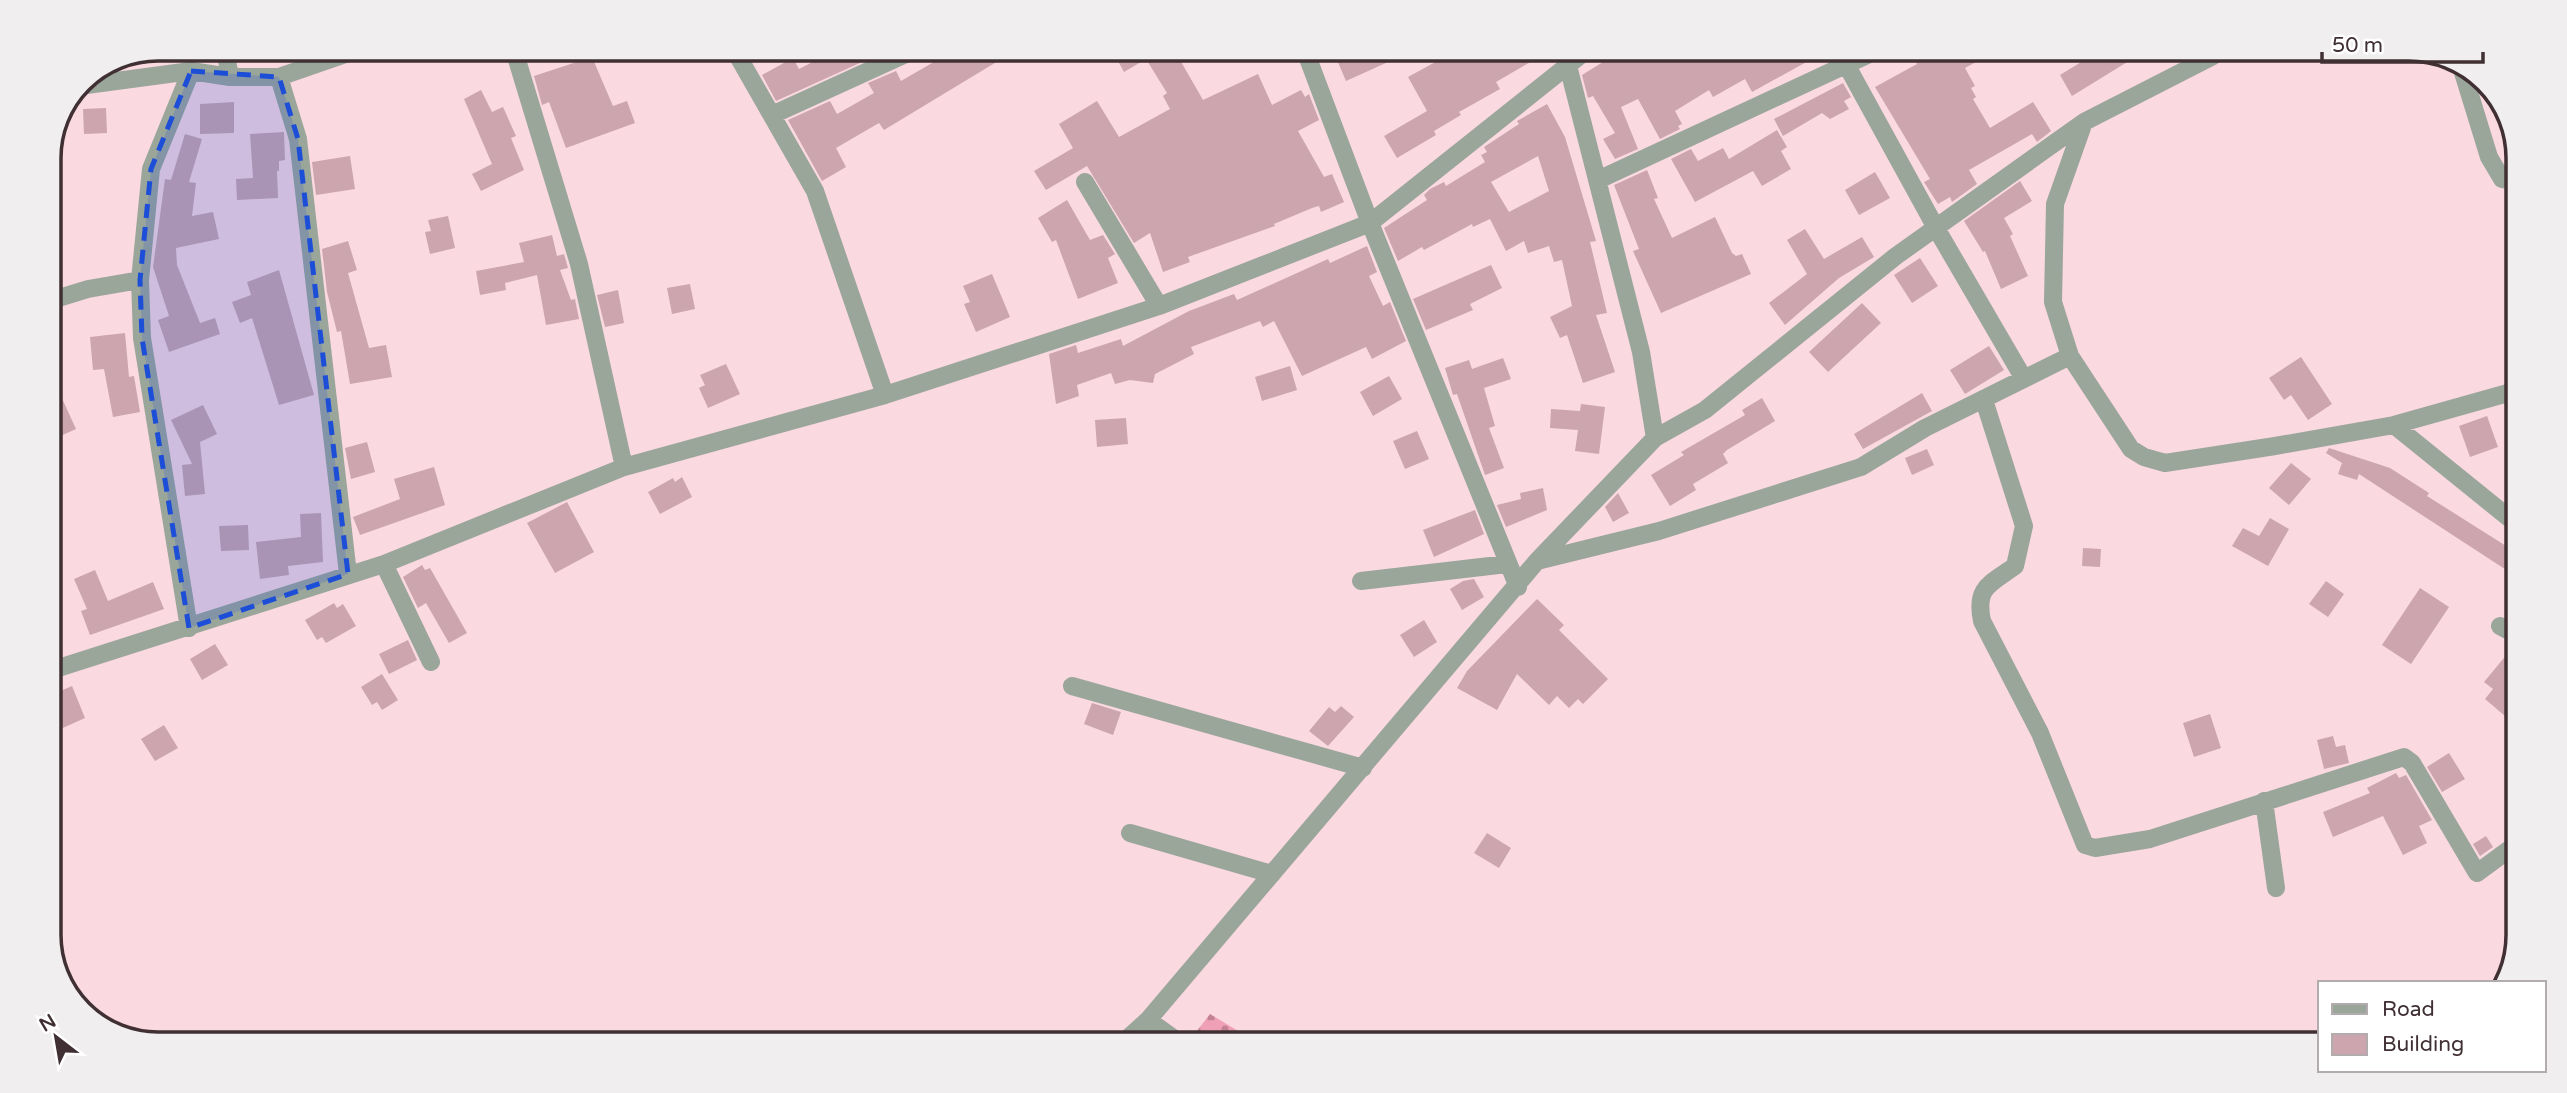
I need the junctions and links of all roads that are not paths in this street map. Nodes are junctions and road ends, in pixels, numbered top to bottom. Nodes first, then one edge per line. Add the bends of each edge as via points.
1 (227, 61) edge
2 (325, 61) edge
3 (517, 61) edge
4 (741, 61) edge
5 (890, 61) edge
6 (1309, 61) edge
7 (1566, 61) edge
8 (1573, 61) edge
9 (1841, 61) edge
10 (1844, 61) edge
11 (2188, 62) edge
12 (191, 71) junction
13 (230, 77) junction
14 (279, 77) junction
15 (2465, 79) edge
16 (96, 84) edge
17 (772, 115) junction
18 (2084, 122) junction
19 (1598, 180) junction
20 (2506, 180) edge
21 (1085, 182) dead end
22 (1370, 223) junction
23 (1936, 228) junction
24 (140, 280) junction
25 (61, 297) edge
26 (1159, 306) junction
27 (2070, 356) junction
28 (2024, 379) junction
29 (2506, 394) edge
30 (885, 395) junction
31 (1984, 400) junction
32 (2394, 425) junction
33 (1655, 438) junction
34 (624, 467) junction
35 (2506, 516) edge
36 (1537, 561) junction
37 (384, 564) junction
38 (1507, 564) junction
39 (348, 574) junction
40 (1361, 581) dead end
41 (1518, 587) junction
42 (189, 628) junction
43 (432, 662) dead end
44 (61, 667) edge
45 (1072, 686) dead end
46 (1363, 768) junction
47 (2264, 801) junction
48 (1130, 833) dead end
49 (2506, 852) edge
50 (1272, 874) junction
51 (2276, 888) dead end
52 (1148, 1020) junction
53 (1135, 1032) edge
54 (1165, 1032) edge

1 - 13 street
2 - 14 street
3 - 34 street via 579,264
4 - 17 street
5 - 17 street
6 - 22 street
7 - 22 street
8 - 19 street
9 - 19 street
10 - 23 street
11 - 18 street
12 - 13 street
12 - 16 street
12 - 24 street via 151,169
13 - 14 street
14 - 39 street via 298,139
15 - 20 street via 2489,157
17 - 30 street via 815,191
18 - 23 street
18 - 27 street via 2055,204 2053,302
19 - 33 street via 1641,352
21 - 26 street
22 - 26 street
22 - 38 street
23 - 28 street
23 - 33 street via 1705,410
24 - 25 street
24 - 42 street via 142,338
26 - 30 street
27 - 28 street
27 - 32 street via 2131,449 2165,463
28 - 31 street
29 - 32 street
30 - 34 street
31 - 36 street via 1861,467 1659,531
31 - 47 street via 2025,526 2015,566 1984,588 1979,604 1982,621 2040,733 2085,845 2095,848 2150,839
32 - 35 street
33 - 36 street
34 - 37 street
36 - 41 street
37 - 39 street
37 - 43 street
38 - 40 street
38 - 41 street
39 - 42 street
41 - 46 street
42 - 44 street
45 - 46 street
46 - 50 street
47 - 49 street via 2404,758 2412,763 2477,873
47 - 51 street
48 - 50 street
50 - 52 street
52 - 53 street
52 - 54 street

